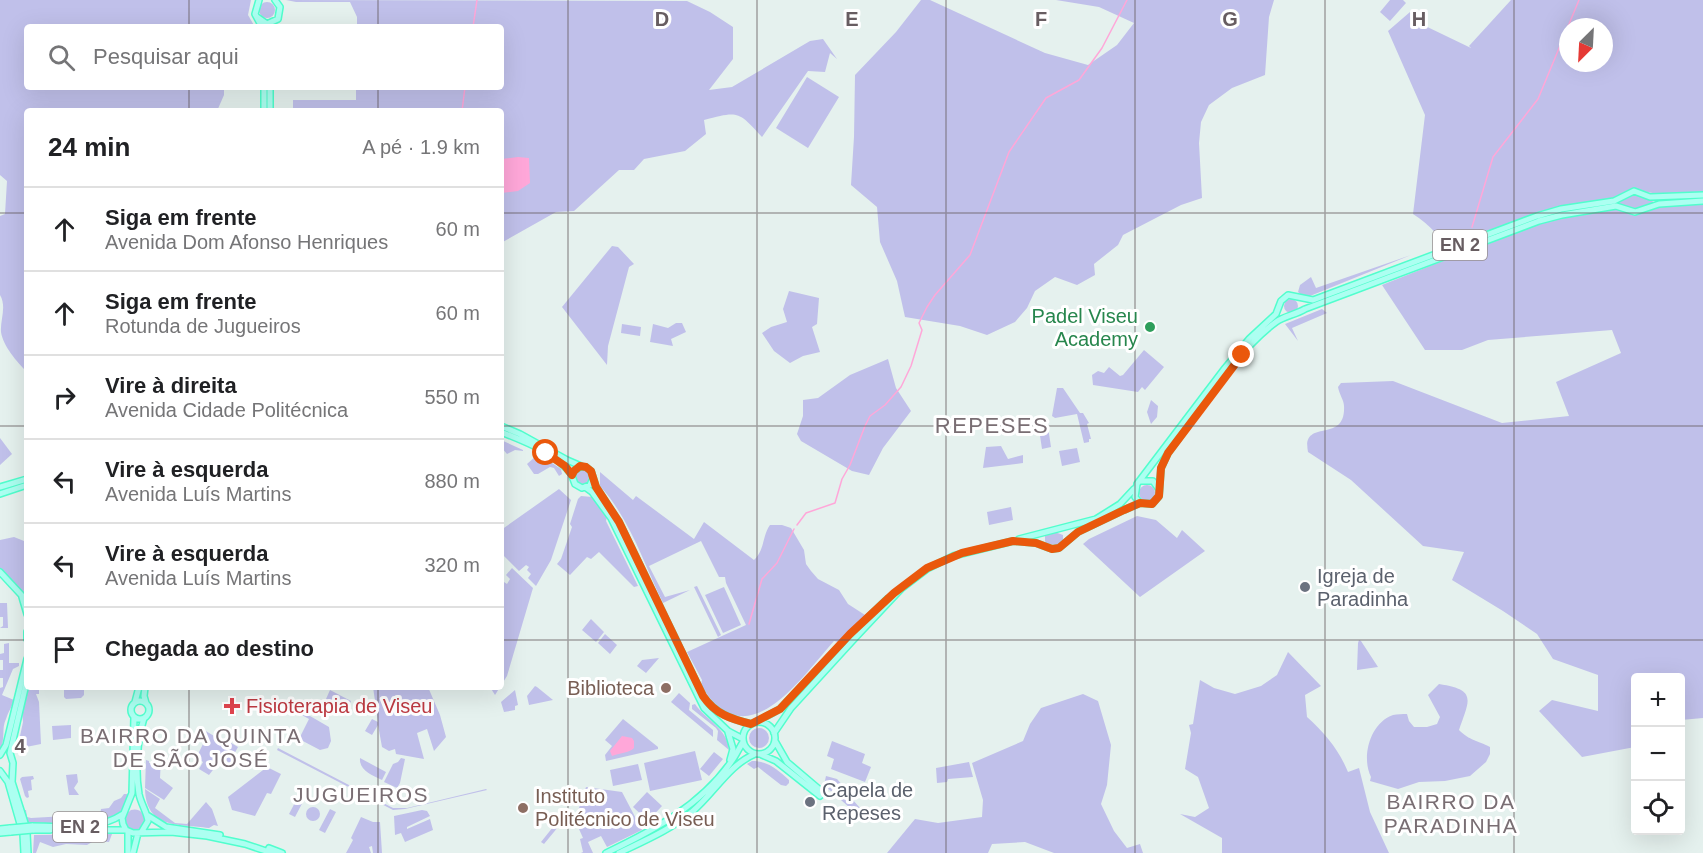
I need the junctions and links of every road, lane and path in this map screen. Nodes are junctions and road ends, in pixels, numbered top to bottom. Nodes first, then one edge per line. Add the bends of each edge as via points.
1 (275, 0) edge
2 (259, 1) edge
3 (257, 17) junction
4 (260, 24) edge
5 (268, 24) edge
6 (275, 24) edge
7 (264, 90) edge
8 (270, 90) edge
9 (264, 108) edge
10 (270, 108) edge
11 (1626, 195) junction
12 (1642, 195) junction
13 (1703, 195) edge
14 (1703, 201) edge
15 (1626, 208) junction
16 (1642, 209) junction
17 (1297, 297) junction
18 (1281, 304) junction
19 (1299, 313) junction
20 (1290, 316) junction
21 (504, 427) edge
22 (504, 433) edge
23 (582, 466) junction
24 (572, 475) junction
25 (593, 478) junction
26 (24, 479) edge
27 (24, 486) edge
28 (0, 487) edge
29 (585, 487) junction
30 (1135, 488) junction
31 (1159, 492) junction
32 (0, 494) edge
33 (1140, 503) junction
34 (1058, 528) junction
35 (1046, 531) junction
36 (1013, 541) junction
37 (1067, 542) junction
38 (1046, 548) junction
39 (0, 572) edge
40 (902, 588) junction
41 (20, 592) junction
42 (24, 597) edge
43 (24, 605) edge
44 (24, 671) edge
45 (25, 690) edge
46 (138, 690) edge
47 (145, 690) edge
48 (135, 702) junction
49 (146, 703) junction
50 (134, 717) junction
51 (144, 718) junction
52 (753, 723) junction
53 (728, 731) junction
54 (774, 736) junction
55 (743, 741) junction
56 (758, 754) junction
57 (0, 756) edge
58 (10, 757) junction
59 (729, 765) junction
60 (12, 768) junction
61 (0, 771) edge
62 (125, 812) junction
63 (146, 813) junction
64 (127, 830) junction
65 (0, 831) edge
66 (29, 831) junction
67 (139, 832) junction
68 (24, 853) edge
69 (28, 853) edge
70 (128, 853) edge
71 (133, 853) edge
72 (272, 853) edge
73 (282, 853) edge
74 (606, 853) edge
75 (620, 853) edge

1 - 6 main road via 281,12
2 - 3 main road
3 - 4 main road
3 - 5 main road
7 - 9 main road
8 - 10 main road
11 - 12 main road, EN 2 via 1634,191
11 - 15 main road
11 - 17 main road, EN 2 via 1614,201 1537,216 1313,300
12 - 13 main road, EN 2
12 - 16 main road
14 - 16 main road, EN 2
15 - 16 main road, EN 2 via 1632,212
15 - 19 main road, EN 2 via 1581,211 1539,221
17 - 18 main road, EN 2 via 1288,296
17 - 19 main road via 1302,306
18 - 20 main road via 1284,314
18 - 30 main road, EN 2 via 1225,368
19 - 20 main road, EN 2
20 - 31 main road, EN 2 via 1275,323 1253,343 1216,388 1164,461
21 - 23 main road
22 - 24 main road via 554,458
23 - 24 main road
23 - 25 main road via 589,468
24 - 29 main road via 575,484
25 - 29 main road
25 - 52 main road via 625,533 703,696 726,717
26 - 28 main road
27 - 32 main road
29 - 53 main road via 611,518 704,708
30 - 31 main road via 1149,480
30 - 33 main road
30 - 34 main road, EN 2 via 1104,515
31 - 33 main road, EN 2 via 1152,504
33 - 37 main road, EN 2 via 1078,532
34 - 35 main road, EN 2
34 - 37 main road via 1066,533
35 - 36 main road, EN 2
35 - 38 main road via 1041,537
36 - 38 main road, EN 2
36 - 40 main road, EN 2 via 943,560
37 - 38 main road, EN 2 via 1059,548
39 - 41 main road
40 - 52 main road via 850,634 787,704
40 - 54 main road via 791,708
41 - 42 main road
41 - 43 main road
44 - 57 main road
45 - 58 main road
46 - 48 main road
47 - 49 main road
48 - 49 main road
48 - 50 main road via 131,709
49 - 51 main road via 149,710
50 - 51 main road
50 - 62 main road via 132,794
51 - 63 main road via 138,782
52 - 54 main road via 767,724
52 - 55 main road via 744,731
53 - 55 main road
53 - 59 main road via 733,749
54 - 56 main road via 769,751
54 - 56 main road via 787,762 820,793 776,761
55 - 56 main road via 747,750
55 - 59 main road
56 - 75 main road via 738,764 691,813
57 - 58 main road
58 - 60 main road
59 - 74 main road via 672,819
60 - 61 main road
60 - 61 main road via 22,824 8,782
62 - 63 main road, EN 2 via 138,807
62 - 64 main road, EN 2 via 122,822
62 - 66 main road, EN 2 via 95,826
63 - 67 main road via 147,826
63 - 73 main road, EN 2 via 166,827 228,837
64 - 66 main road, EN 2
64 - 67 main road, EN 2
64 - 70 main road
65 - 66 main road, EN 2, bridge
66 - 68 main road
66 - 69 main road
67 - 71 main road
67 - 72 main road, EN 2 via 207,836

